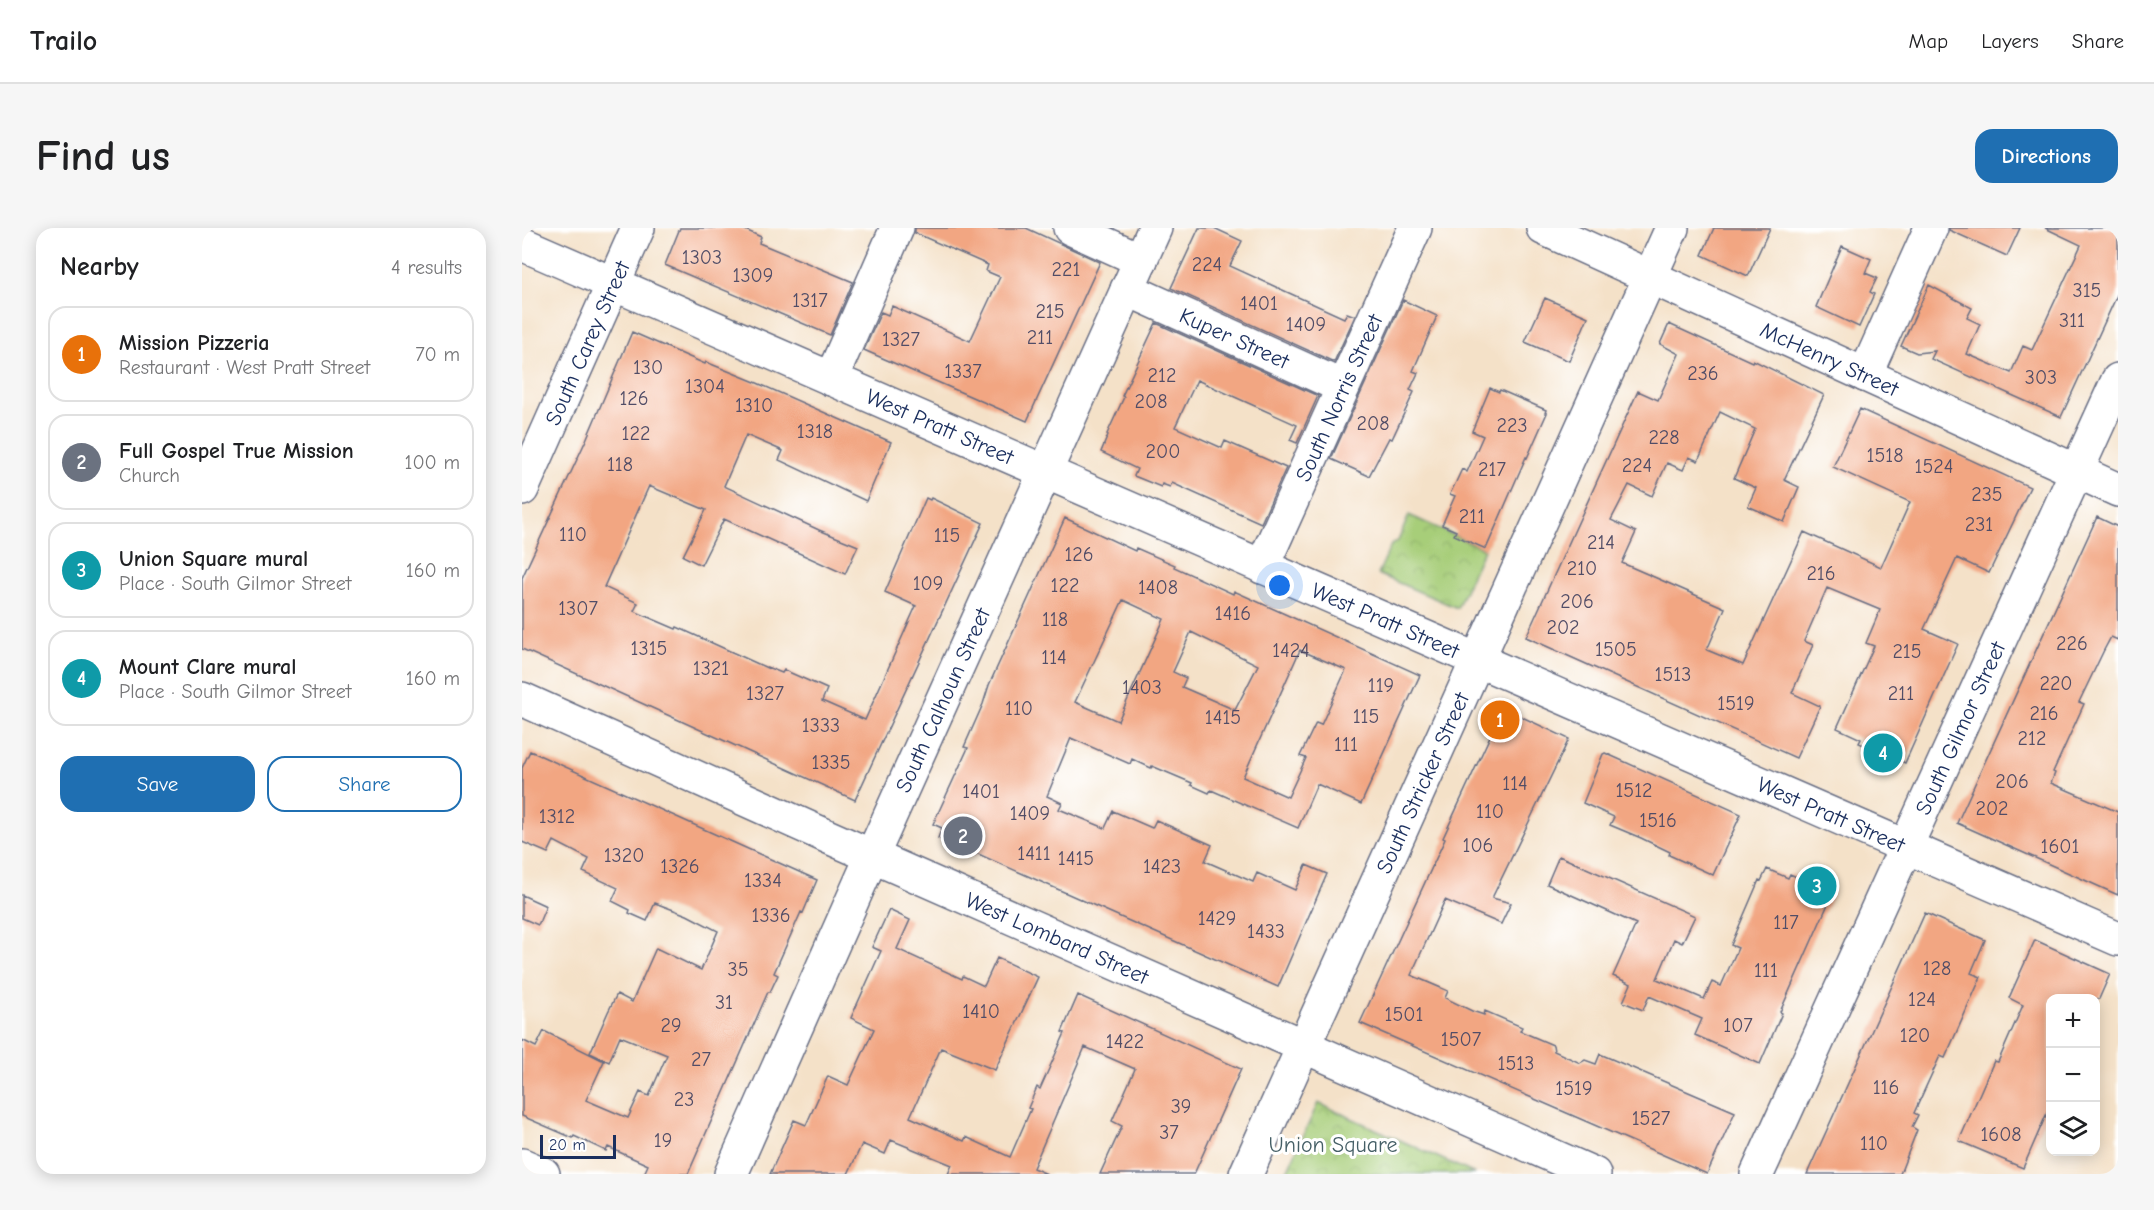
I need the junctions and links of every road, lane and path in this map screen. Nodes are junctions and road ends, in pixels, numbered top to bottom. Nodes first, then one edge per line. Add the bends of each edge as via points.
1 (638, 228) edge
2 (897, 228) edge
3 (1070, 228) edge
4 (1155, 228) edge
5 (1415, 228) edge
6 (1543, 228) edge
7 (1672, 228) edge
8 (1931, 228) edge
9 (522, 244) edge
10 (1134, 274) junction
11 (1650, 277) junction
12 (614, 284) junction
13 (1865, 375) junction
14 (831, 379) junction
15 (2118, 380) edge
16 (1343, 387) junction
17 (2077, 471) junction
18 (1045, 472) junction
19 (522, 489) edge
20 (2118, 490) edge
21 (1262, 567) junction
22 (1477, 661) junction
23 (522, 699) edge
24 (1905, 847) junction
25 (872, 856) junction
26 (2118, 939) edge
27 (1304, 1046) junction
28 (522, 1165) edge
29 (543, 1174) edge
30 (731, 1174) edge
31 (1246, 1174) edge
32 (1594, 1174) edge
33 (1757, 1174) edge

1 - 12 street, South Carey Street
2 - 14 street
3 - 10 street, Kuper Street
4 - 10 street, South Calhoun Street
5 - 16 street, South Norris Street
6 - 11 street, McHenry Street
7 - 11 street, South Stricker Street
8 - 13 street
9 - 12 street, West Pratt Street
10 - 16 street, Kuper Street
10 - 18 street, South Calhoun Street
11 - 13 street, McHenry Street
11 - 22 street, South Stricker Street
12 - 14 street, West Pratt Street
12 - 19 street, South Carey Street
13 - 17 street, McHenry Street
14 - 18 street, West Pratt Street
15 - 17 street, South Gilmor Street
16 - 21 street, South Norris Street
17 - 20 street, McHenry Street
17 - 24 street, South Gilmor Street
18 - 21 street, West Pratt Street
18 - 25 street, South Calhoun Street
21 - 22 street, West Pratt Street
22 - 24 street, West Pratt Street
22 - 27 street, South Stricker Street
23 - 25 street, West Lombard Street
24 - 26 street, West Pratt Street
24 - 33 street, South Gilmor Street
25 - 27 street, West Lombard Street
25 - 30 street, South Calhoun Street
27 - 31 street, South Stricker Street
27 - 32 street, West Lombard Street
28 - 29 street

